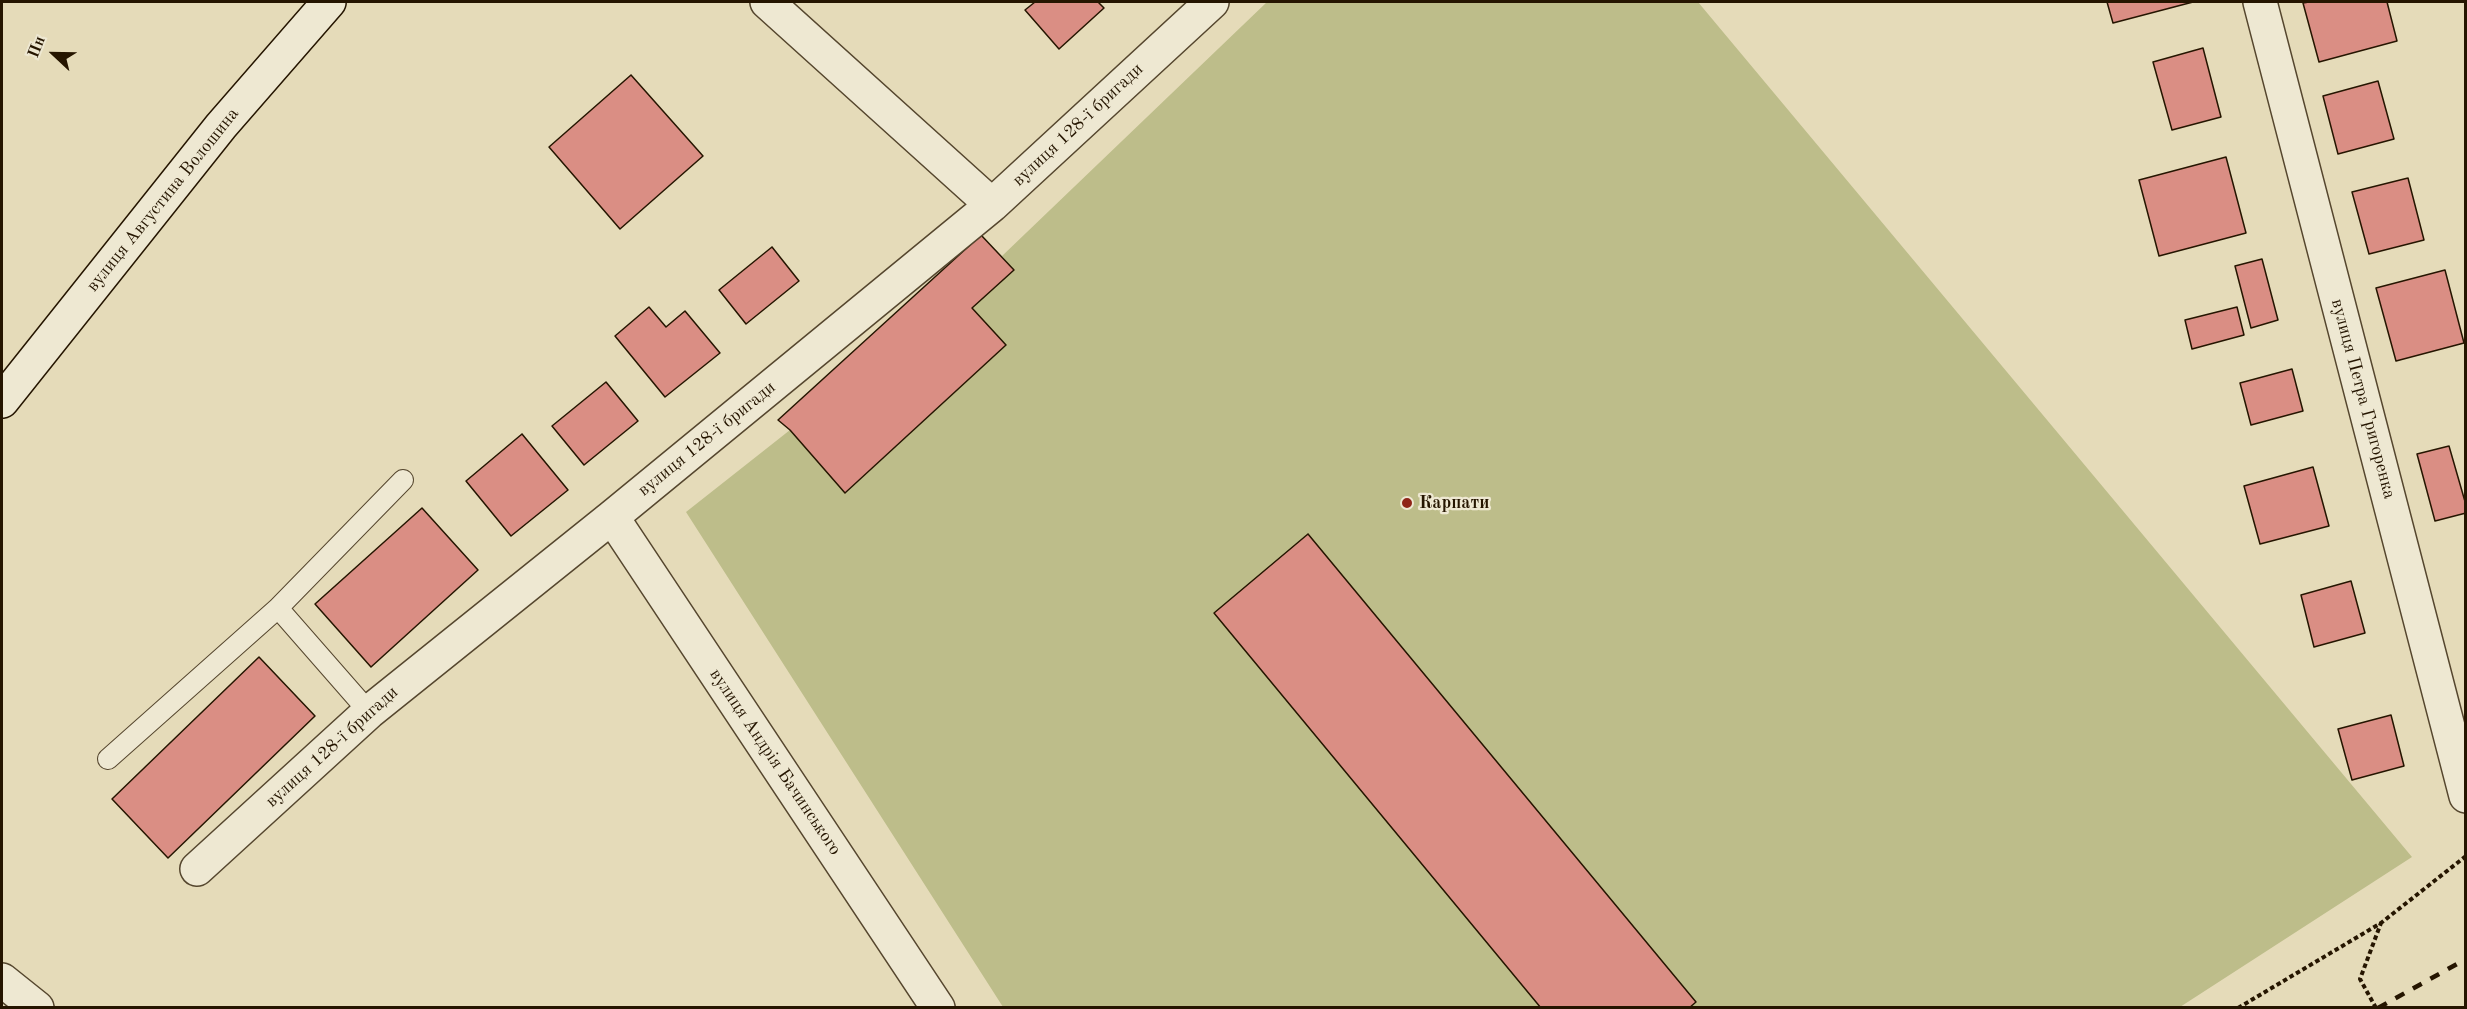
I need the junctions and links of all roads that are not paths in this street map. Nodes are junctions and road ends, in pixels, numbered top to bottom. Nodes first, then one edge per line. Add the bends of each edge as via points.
1 (329, 2) edge
2 (767, 2) edge
3 (1212, 2) edge
4 (2260, 2) edge
5 (992, 205) junction
6 (2, 401) edge
7 (403, 480) dead end
8 (612, 517) junction
9 (278, 608) junction
10 (369, 712) junction
11 (108, 759) dead end
12 (2466, 795) edge
13 (197, 869) dead end
14 (2, 980) edge
15 (37, 1008) edge
16 (938, 1008) edge

1 - 6 street, вулиця Августина Волошина via 221,126
2 - 5 street
3 - 5 street, вулиця 128-ї бригади
4 - 12 street, вулиця Петра Григоренка
5 - 8 street, вулиця 128-ї бригади
7 - 9 lane
8 - 10 street, вулиця 128-ї бригади
8 - 16 street, вулиця Андрія Бачинського
9 - 10 lane
9 - 11 lane
10 - 13 street, вулиця 128-ї бригади
14 - 15 street

